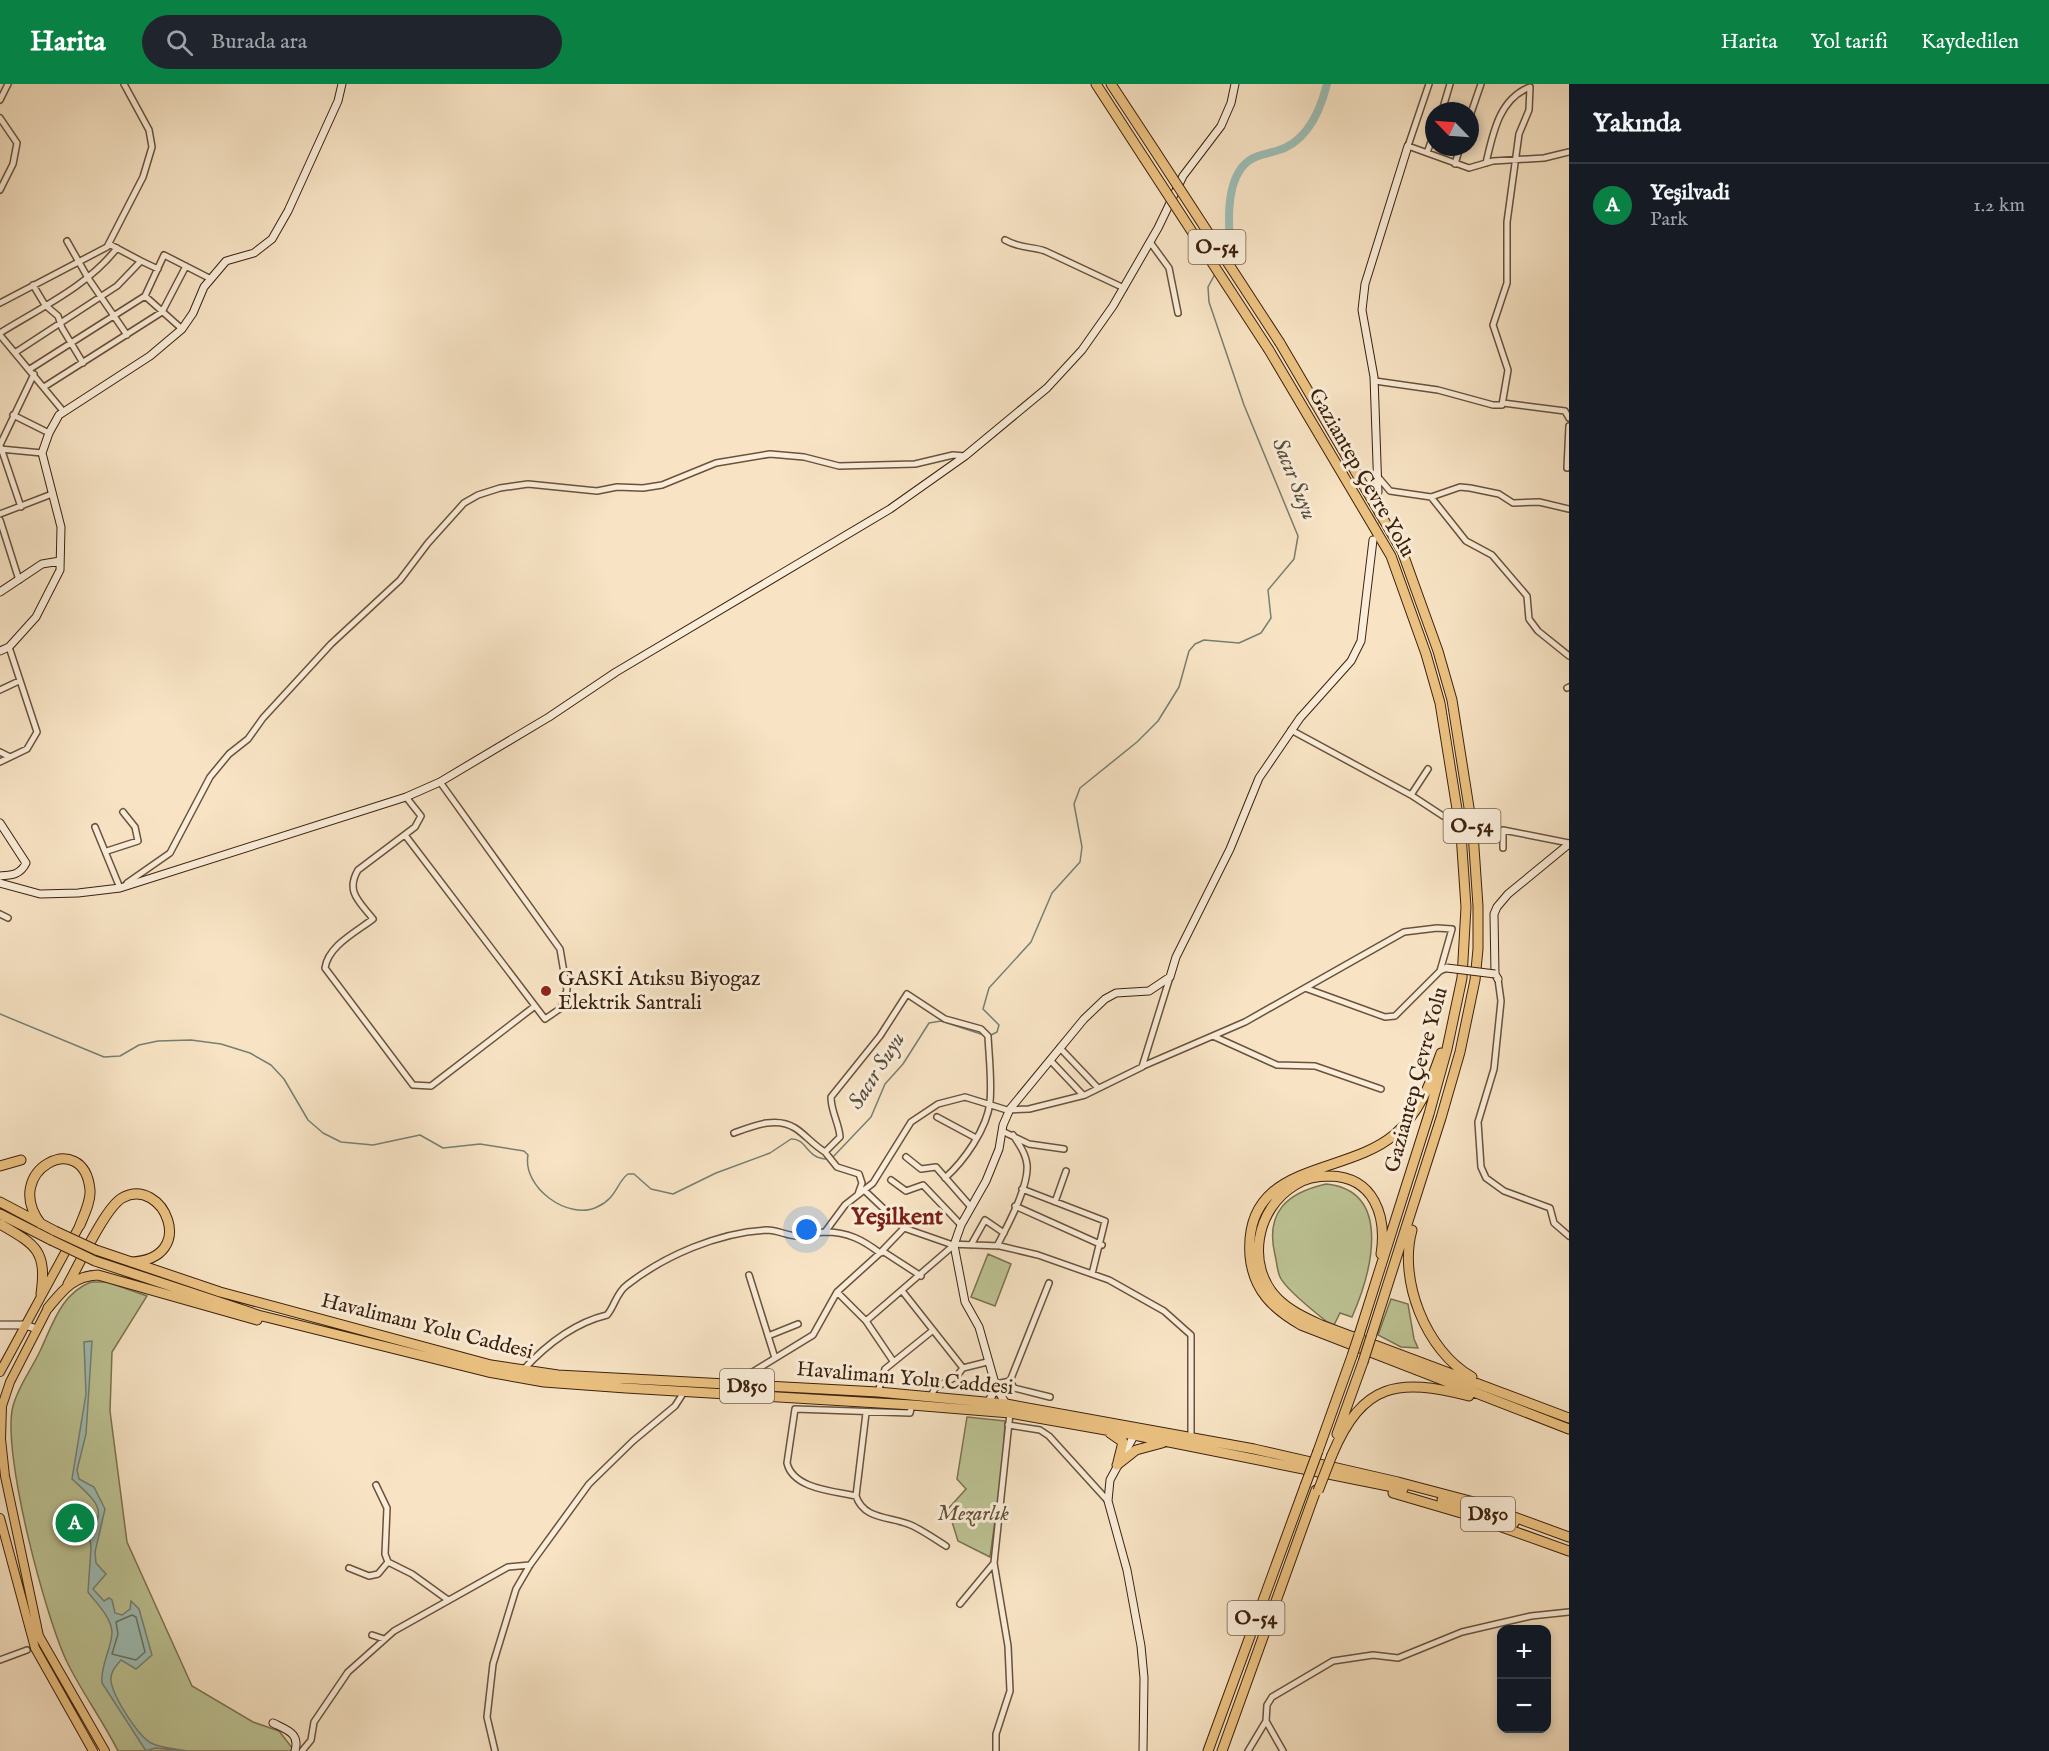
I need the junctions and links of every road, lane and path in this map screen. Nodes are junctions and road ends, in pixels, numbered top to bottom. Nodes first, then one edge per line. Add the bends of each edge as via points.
1 (8, 84) edge
2 (124, 84) edge
3 (342, 84) edge
4 (1096, 84) edge
5 (1111, 84) edge
6 (1235, 84) edge
7 (1429, 84) edge
8 (1450, 84) edge
9 (1481, 84) edge
10 (1530, 85) edge
11 (0, 100) edge
12 (1445, 102) edge
13 (1475, 102) edge
14 (0, 118) edge
15 (1408, 146) junction
16 (1425, 152) edge
17 (1569, 152) edge
18 (1435, 156) edge
19 (1457, 156) edge
20 (1515, 161) junction
21 (1486, 163) junction
22 (1455, 164) junction
23 (0, 190) edge
24 (1005, 240) dead end
25 (67, 241) dead end
26 (1150, 242) junction
27 (109, 244) junction
28 (117, 248) junction
29 (141, 261) junction
30 (79, 263) junction
31 (186, 266) junction
32 (158, 269) junction
33 (88, 278) junction
34 (211, 279) junction
35 (33, 285) junction
36 (1124, 288) junction
37 (102, 296) junction
38 (145, 296) junction
39 (0, 303) edge
40 (45, 305) junction
41 (162, 312) junction
42 (1178, 313) dead end
43 (115, 315) junction
44 (62, 322) junction
45 (182, 329) junction
46 (0, 334) edge
47 (127, 335) junction
48 (72, 344) junction
49 (16, 352) junction
50 (83, 363) junction
51 (32, 372) junction
52 (1375, 381) junction
53 (44, 387) junction
54 (1503, 403) junction
55 (63, 411) junction
56 (13, 415) junction
57 (1569, 418) edge
58 (1569, 426) edge
59 (49, 433) junction
60 (0, 449) edge
61 (42, 453) junction
62 (965, 456) junction
63 (1567, 468) dead end
64 (1378, 477) junction
65 (1378, 492) tunnel mouth
66 (52, 494) junction
67 (1431, 497) junction
68 (21, 507) junction
69 (1569, 509) edge
70 (0, 514) edge
71 (0, 520) edge
72 (1373, 540) tunnel mouth
73 (60, 561) junction
74 (19, 580) junction
75 (0, 592) edge
76 (9, 647) junction
77 (0, 651) edge
78 (1569, 656) edge
79 (19, 681) junction
80 (0, 690) edge
81 (1291, 730) junction
82 (0, 752) edge
83 (10, 757) junction
84 (0, 762) edge
85 (1428, 769) dead end
86 (440, 782) junction
87 (1411, 795) junction
88 (406, 797) junction
89 (123, 812) dead end
90 (1443, 816) dead end
91 (0, 823) edge
92 (95, 827) dead end
93 (405, 835) junction
94 (1569, 843) edge
95 (1503, 848) dead end
96 (107, 851) junction
97 (0, 876) edge
98 (0, 883) edge
99 (122, 887) junction
100 (0, 914) edge
101 (8, 918) dead end
102 (1443, 970) junction
103 (1496, 976) junction
104 (1170, 977) junction
105 (1462, 978) junction
106 (1305, 988) junction
107 (535, 1006) junction
108 (1213, 1036) junction
109 (1060, 1048) junction
110 (1460, 1052) junction
111 (1050, 1060) junction
112 (1142, 1066) junction
113 (1098, 1088) junction
114 (1382, 1089) dead end
115 (1083, 1095) junction
116 (990, 1105) junction
117 (1010, 1109) junction
118 (937, 1117) dead end
119 (1002, 1131) junction
120 (734, 1133) dead end
121 (1013, 1135) junction
122 (976, 1138) junction
123 (1064, 1149) dead end
124 (827, 1156) junction
125 (906, 1157) dead end
126 (21, 1160) dead end
127 (0, 1166) edge
128 (1066, 1172) dead end
129 (945, 1178) junction
130 (891, 1180) dead end
131 (1022, 1189) junction
132 (864, 1190) junction
133 (857, 1196) junction
134 (0, 1202) edge
135 (1055, 1202) junction
136 (1015, 1206) junction
137 (971, 1207) junction
138 (0, 1214) edge
139 (0, 1224) edge
140 (41, 1224) junction
141 (961, 1225) junction
142 (80, 1226) joint
143 (904, 1228) junction
144 (825, 1232) junction
145 (1004, 1233) junction
146 (53, 1236) junction
147 (1569, 1236) edge
148 (954, 1245) junction
149 (971, 1245) junction
150 (1102, 1245) junction
151 (997, 1246) junction
152 (879, 1253) junction
153 (124, 1262) junction
154 (1092, 1274) junction
155 (749, 1275) dead end
156 (921, 1276) junction
157 (1049, 1283) dead end
158 (66, 1286) junction
159 (837, 1292) junction
160 (903, 1292) junction
161 (41, 1294) junction
162 (48, 1308) joint
163 (867, 1321) junction
164 (25, 1324) junction
165 (798, 1324) dead end
166 (0, 1325) edge
167 (37, 1329) junction
168 (932, 1330) junction
169 (1360, 1334) junction
170 (768, 1336) junction
171 (356, 1341) junction
172 (775, 1358) junction
173 (893, 1361) junction
174 (987, 1362) junction
175 (963, 1368) junction
176 (523, 1371) junction
177 (0, 1372) edge
178 (1010, 1381) junction
179 (743, 1386) junction
180 (996, 1386) junction
181 (684, 1392) junction
182 (878, 1392) junction
183 (930, 1397) junction
184 (1050, 1397) dead end
185 (987, 1403) junction
186 (912, 1405) junction
187 (1538, 1406) junction
188 (1008, 1409) junction
189 (866, 1413) junction
190 (1534, 1416) junction
191 (1569, 1418) edge
192 (1008, 1425) junction
193 (1096, 1428) junction
194 (1569, 1429) edge
195 (1139, 1432) junction
196 (1191, 1437) junction
197 (1173, 1442) junction
198 (1330, 1456) junction
199 (1117, 1465) junction
200 (1364, 1474) junction
201 (1345, 1478) junction
202 (376, 1485) dead end
203 (856, 1496) junction
204 (1108, 1501) junction
205 (0, 1518) edge
206 (1569, 1532) edge
207 (1569, 1537) edge
208 (1569, 1544) edge
209 (946, 1546) dead end
210 (1569, 1551) edge
211 (388, 1563) junction
212 (994, 1563) junction
213 (530, 1565) junction
214 (348, 1568) dead end
215 (448, 1600) junction
216 (960, 1604) dead end
217 (1569, 1612) edge
218 (372, 1635) dead end
219 (384, 1639) junction
220 (27, 1650) dead end
221 (0, 1660) edge
222 (1266, 1721) junction
223 (273, 1723) dead end
224 (93, 1751) edge
225 (105, 1751) edge
226 (295, 1751) edge
227 (302, 1751) edge
228 (495, 1751) edge
229 (996, 1751) edge
230 (1143, 1751) edge
231 (1208, 1751) edge
232 (1222, 1751) edge
233 (1248, 1751) edge
234 (1283, 1751) edge

1 - 11 street
2 - 27 street via 149,130 152,147 143,177
3 - 34 street via 302,181 272,239 254,254 226,261
4 - 105 highway, Gaziantep Çevre Yolu / O-54, bridge via 1269,350 1381,537 1426,654 1440,703 1461,834 1466,907
5 - 110 highway, Gaziantep Çevre Yolu / O-54, bridge via 1280,343 1402,551 1452,700 1473,833 1478,949
6 - 26 street via 1221,126 1184,176
7 - 15 street
8 - 12 street
9 - 13 street
10 - 20 street via 1530,110 1519,134
10 - 21 street via 1503,107
14 - 23 street via 17,143 13,164
15 - 16 street
15 - 52 street via 1365,284 1362,310
17 - 20 street
18 - 22 street
19 - 22 street
20 - 21 street
20 - 54 street via 1507,222 1507,283 1493,325 1508,370
21 - 22 street via 1469,168
24 - 36 street via 1027,250 1045,252
25 - 30 street
26 - 36 street
26 - 42 street via 1169,268
27 - 28 street
27 - 30 street
28 - 29 street
28 - 33 street
29 - 32 street
29 - 37 street via 128,277
30 - 33 street
30 - 35 street
31 - 32 street via 164,255
31 - 34 street
31 - 41 street
32 - 38 street
33 - 37 street
33 - 40 street
34 - 45 street
35 - 39 street
35 - 40 street
36 - 62 street via 1082,350 1047,388
37 - 43 street
37 - 44 street
38 - 41 street
38 - 43 street
40 - 44 street
40 - 46 street
41 - 45 street
41 - 47 street
43 - 47 street
43 - 48 street
44 - 48 street
44 - 49 street
45 - 55 street via 150,356
46 - 49 street
47 - 50 street
48 - 50 street
48 - 51 street
49 - 51 street
50 - 53 street
51 - 53 street
51 - 56 street
52 - 54 street via 1438,390 1493,405
52 - 64 street
53 - 55 street
54 - 57 street via 1565,411
55 - 59 street
56 - 59 street
56 - 60 street
58 - 63 street
59 - 61 street
60 - 61 street
60 - 68 street
61 - 66 street
62 - 86 street via 890,509
62 - 99 street via 915,464 839,466 770,454 716,463 662,485 643,488 597,491 528,484 478,495 464,503 400,580 331,644 210,777 171,853
64 - 65 street
64 - 67 street via 1390,491
66 - 68 street
66 - 73 street via 61,527
67 - 69 street via 1460,487 1499,494 1513,503 1539,502
67 - 78 street via 1466,541 1492,555 1527,596 1530,619 1538,631
68 - 70 street
71 - 74 street
72 - 81 street via 1361,640 1351,661
73 - 74 street via 42,564
73 - 76 street via 60,570 36,617
74 - 75 street
76 - 77 street
76 - 79 street
79 - 80 street
79 - 83 street via 37,732 27,749
81 - 87 street
81 - 104 street via 1259,778
82 - 83 street
83 - 84 street
85 - 87 street
86 - 88 street
86 - 107 street via 560,950 567,990 561,1008 545,1019
87 - 90 street
88 - 93 street via 421,816 416,827
88 - 99 street
89 - 96 street via 135,827 138,841
91 - 97 street via 26,863 14,875
92 - 96 street
93 - 107 street
93 - 107 street via 358,870 353,879 354,894 373,919 326,957 325,968 331,978 413,1085 431,1086
94 - 95 street via 1503,830
94 - 103 street via 1497,907
96 - 99 street
98 - 99 street via 40,894
100 - 101 street
102 - 103 street, bridge
102 - 106 street via 1395,1016 1385,1017
102 - 106 street via 1452,930 1404,932
103 - 147 street via 1501,1001 1494,1069 1478,1122 1481,1167 1486,1178 1504,1191 1550,1208 1554,1223
104 - 109 street via 1149,991 1116,993 1105,999
104 - 112 street
105 - 169 highway, Gaziantep Çevre Yolu / O-54 via 1438,1082
105 - 190 highway via 1432,1077 1409,1120 1393,1136 1371,1149 1305,1172 1276,1188 1256,1218 1249,1245 1251,1265 1272,1306 1301,1325
106 - 108 street
108 - 112 street
108 - 114 street via 1277,1065 1316,1066
109 - 111 street
109 - 113 street
110 - 187 highway via 1411,1235 1410,1278 1430,1333 1454,1364 1479,1381
110 - 198 highway, Gaziantep Çevre Yolu / O-54, bridge
111 - 115 street
111 - 117 street
112 - 113 street
113 - 115 street
115 - 117 street via 1029,1109
116 - 117 street
116 - 122 street
116 - 124 street via 987,1034 945,1019 907,994 880,1036 831,1096 840,1137
116 - 132 street via 965,1097 938,1104 911,1122 873,1184
117 - 119 street
118 - 122 street
119 - 121 street
119 - 137 street via 986,1181
120 - 124 street via 760,1122 794,1127
121 - 123 street via 1029,1144
121 - 131 street via 1027,1165
122 - 129 street via 961,1164
124 - 133 street via 837,1167 859,1174 862,1183
125 - 129 street via 921,1169 936,1167
126 - 127 highway
128 - 135 street
129 - 137 street
130 - 141 street via 906,1191 923,1185
131 - 135 street
131 - 136 street
132 - 133 street
132 - 143 street
133 - 144 street
134 - 140 highway, Havalimanı Yolu Caddesi / D850
135 - 150 street via 1106,1221
136 - 145 street
136 - 150 street
137 - 141 street
138 - 146 highway, Havalimanı Yolu Caddesi / D850
139 - 161 highway via 38,1249 43,1269
140 - 142 highway via 28,1214 21,1185 36,1162 53,1158 68,1160 85,1175 90,1190
140 - 146 highway, Havalimanı Yolu Caddesi / D850
141 - 148 street
142 - 161 main road
143 - 148 street
143 - 152 street
144 - 152 street via 858,1237
144 - 176 street via 809,1236 769,1230 737,1233 693,1246 627,1285 616,1296 607,1315 585,1320 536,1356
145 - 149 street via 985,1220
145 - 151 street
146 - 153 highway, Havalimanı Yolu Caddesi / D850, bridge
146 - 171 highway, Havalimanı Yolu Caddesi / D850, bridge via 95,1261 237,1308
148 - 149 street
148 - 156 street
148 - 174 street via 965,1302 979,1328
149 - 151 street
150 - 154 street
151 - 154 street
152 - 156 street via 893,1256
152 - 159 street
153 - 158 highway via 156,1256 169,1240 168,1216 149,1198 122,1198 108,1212
153 - 176 highway, Havalimanı Yolu Caddesi / D850 via 381,1337
154 - 196 street via 1164,1311 1191,1335
155 - 170 street
156 - 160 street
157 - 178 street
158 - 162 highway
158 - 171 highway via 77,1278 98,1275 263,1322
159 - 163 street
159 - 172 street via 813,1335
160 - 163 street
160 - 168 street
161 - 164 main road
162 - 167 main road
163 - 173 street
164 - 166 street
164 - 167 street
164 - 177 main road
165 - 170 street
167 - 225 main road via 2,1406 5,1476 39,1636
168 - 173 street
168 - 175 street
169 - 187 highway via 1381,1256 1382,1216 1372,1196 1354,1181 1340,1176 1306,1179 1274,1203 1260,1233 1263,1277 1278,1300 1321,1325
169 - 231 highway, Gaziantep Çevre Yolu / O-54, bridge
170 - 172 street
171 - 181 highway, Havalimanı Yolu Caddesi / D850 via 544,1382
172 - 179 street via 751,1373
173 - 182 street via 883,1373
174 - 175 street
174 - 180 street
175 - 183 street via 956,1377 936,1387
176 - 179 highway, Havalimanı Yolu Caddesi / D850
178 - 180 street
178 - 184 street via 1014,1388
179 - 182 highway, Havalimanı Yolu Caddesi / D850
180 - 185 street
180 - 188 street
181 - 186 highway, Havalimanı Yolu Caddesi / D850
181 - 213 street via 675,1406 589,1484
182 - 183 highway, Havalimanı Yolu Caddesi / D850
183 - 185 highway, Havalimanı Yolu Caddesi / D850
185 - 188 highway, Havalimanı Yolu Caddesi / D850
186 - 188 highway, Havalimanı Yolu Caddesi / D850
186 - 189 street via 910,1413
187 - 191 highway
188 - 192 street
188 - 193 highway, Havalimanı Yolu Caddesi / D850
188 - 195 highway, Havalimanı Yolu Caddesi / D850
189 - 203 street
189 - 203 street via 795,1409 787,1463 800,1481
190 - 194 highway
190 - 198 highway via 1455,1393 1398,1387 1383,1392 1358,1410
192 - 204 street via 1040,1430 1049,1436
192 - 212 street
193 - 195 highway, Havalimanı Yolu Caddesi / D850
193 - 199 highway via 1120,1438 1122,1449
195 - 196 highway, Havalimanı Yolu Caddesi / D850
195 - 197 highway, Havalimanı Yolu Caddesi / D850
195 - 199 street
196 - 200 highway, Havalimanı Yolu Caddesi / D850
197 - 199 highway via 1142,1447
197 - 201 highway, Havalimanı Yolu Caddesi / D850
198 - 232 highway, Gaziantep Çevre Yolu / O-54, bridge
199 - 204 street via 1110,1480
200 - 206 highway via 1392,1475 1442,1488
200 - 207 highway, Havalimanı Yolu Caddesi / D850 via 1470,1501
201 - 208 highway, Havalimanı Yolu Caddesi / D850 via 1434,1497
201 - 210 highway
202 - 211 street via 387,1508
203 - 209 street via 867,1511 901,1521
204 - 230 street via 1127,1570 1141,1646
205 - 224 main road via 35,1647
211 - 214 street via 378,1575 369,1576
211 - 215 street via 412,1574
212 - 216 street
212 - 229 street via 1008,1646 1010,1691 996,1734
213 - 215 street via 508,1567
213 - 228 street via 516,1589 493,1664 487,1717
215 - 219 street
217 - 222 street via 1531,1616 1462,1632 1398,1658 1373,1655 1333,1661 1272,1697
218 - 219 street
219 - 227 street via 348,1672 314,1722 311,1740
220 - 221 street
222 - 233 street
222 - 234 street
223 - 226 street via 293,1732 297,1738

